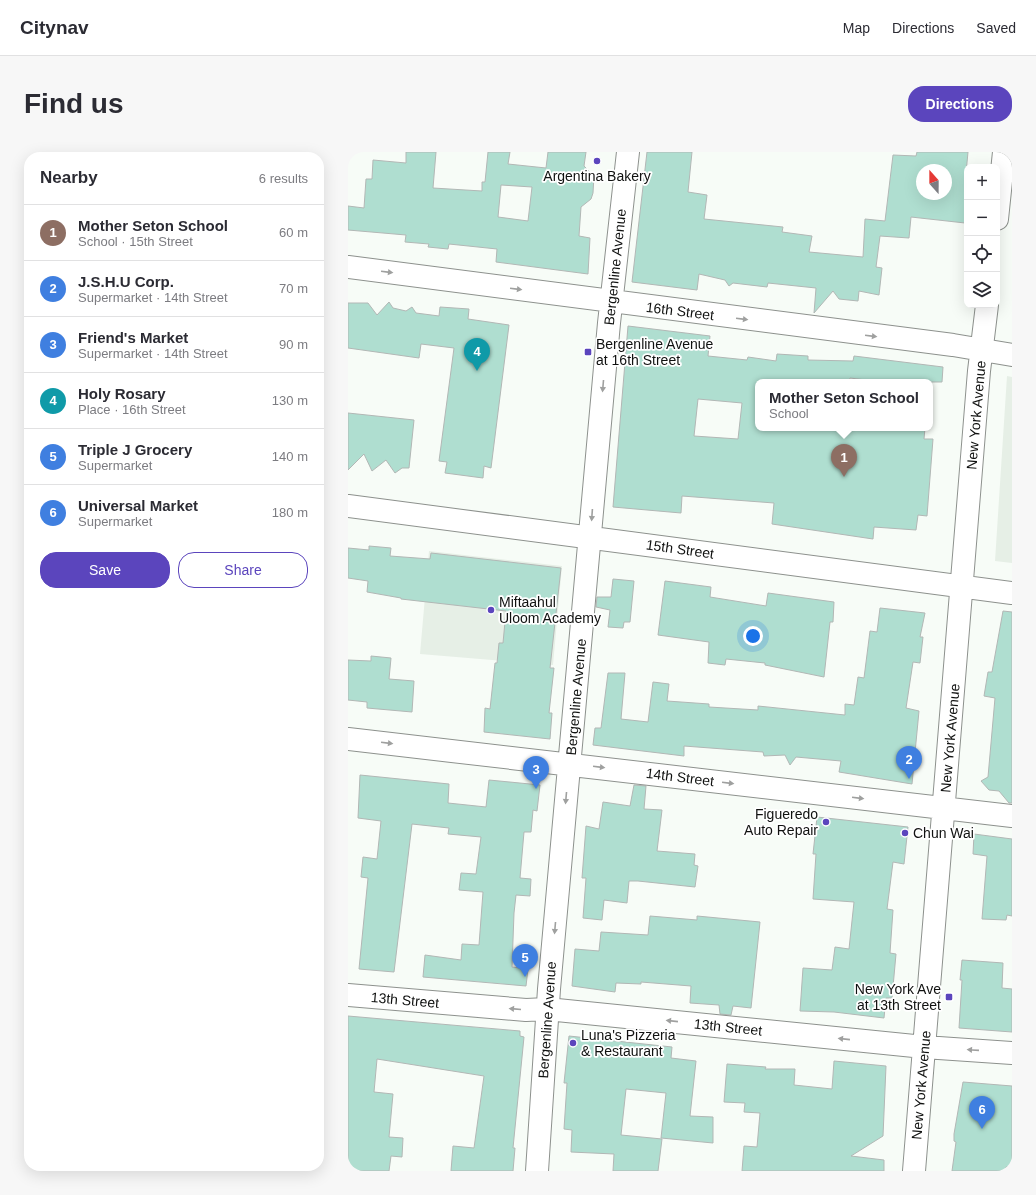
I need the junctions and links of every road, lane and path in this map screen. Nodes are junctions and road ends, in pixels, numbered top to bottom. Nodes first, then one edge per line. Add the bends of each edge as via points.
1 (628, 152) edge
2 (1004, 152) edge
3 (999, 200) edge
4 (348, 267) edge
5 (612, 302) junction
6 (987, 308) edge
7 (982, 351) junction
8 (1012, 355) edge
9 (348, 506) edge
10 (590, 536) junction
11 (963, 588) junction
12 (1012, 593) edge
13 (348, 739) edge
14 (570, 765) junction
15 (944, 808) junction
16 (1012, 816) edge
17 (348, 995) edge
18 (547, 1009) junction
19 (924, 1047) junction
20 (1012, 1053) edge
21 (537, 1171) edge
22 (914, 1171) edge

1 - 5 street, Bergenline Avenue
2 - 3 street
4 -> 5 street, 16th Street
5 -> 7 street, 16th Street via 953,345
5 -> 10 street, Bergenline Avenue
6 - 7 street, New York Avenue
7 - 8 street, 16th Street
7 - 11 street, New York Avenue
9 - 10 street, 15th Street
10 - 11 street, 15th Street
10 - 14 street, Bergenline Avenue
11 - 12 street, 15th Street
11 - 15 street, New York Avenue
13 -> 14 street, 14th Street
14 -> 15 street, 14th Street
14 -> 18 street, Bergenline Avenue
15 - 16 street, 14th Street
15 - 19 street, New York Avenue
18 -> 17 street, 13th Street via 526,1010
19 -> 18 street, 13th Street
18 - 21 street, Bergenline Avenue
20 -> 19 street, 13th Street
19 - 22 street, New York Avenue

